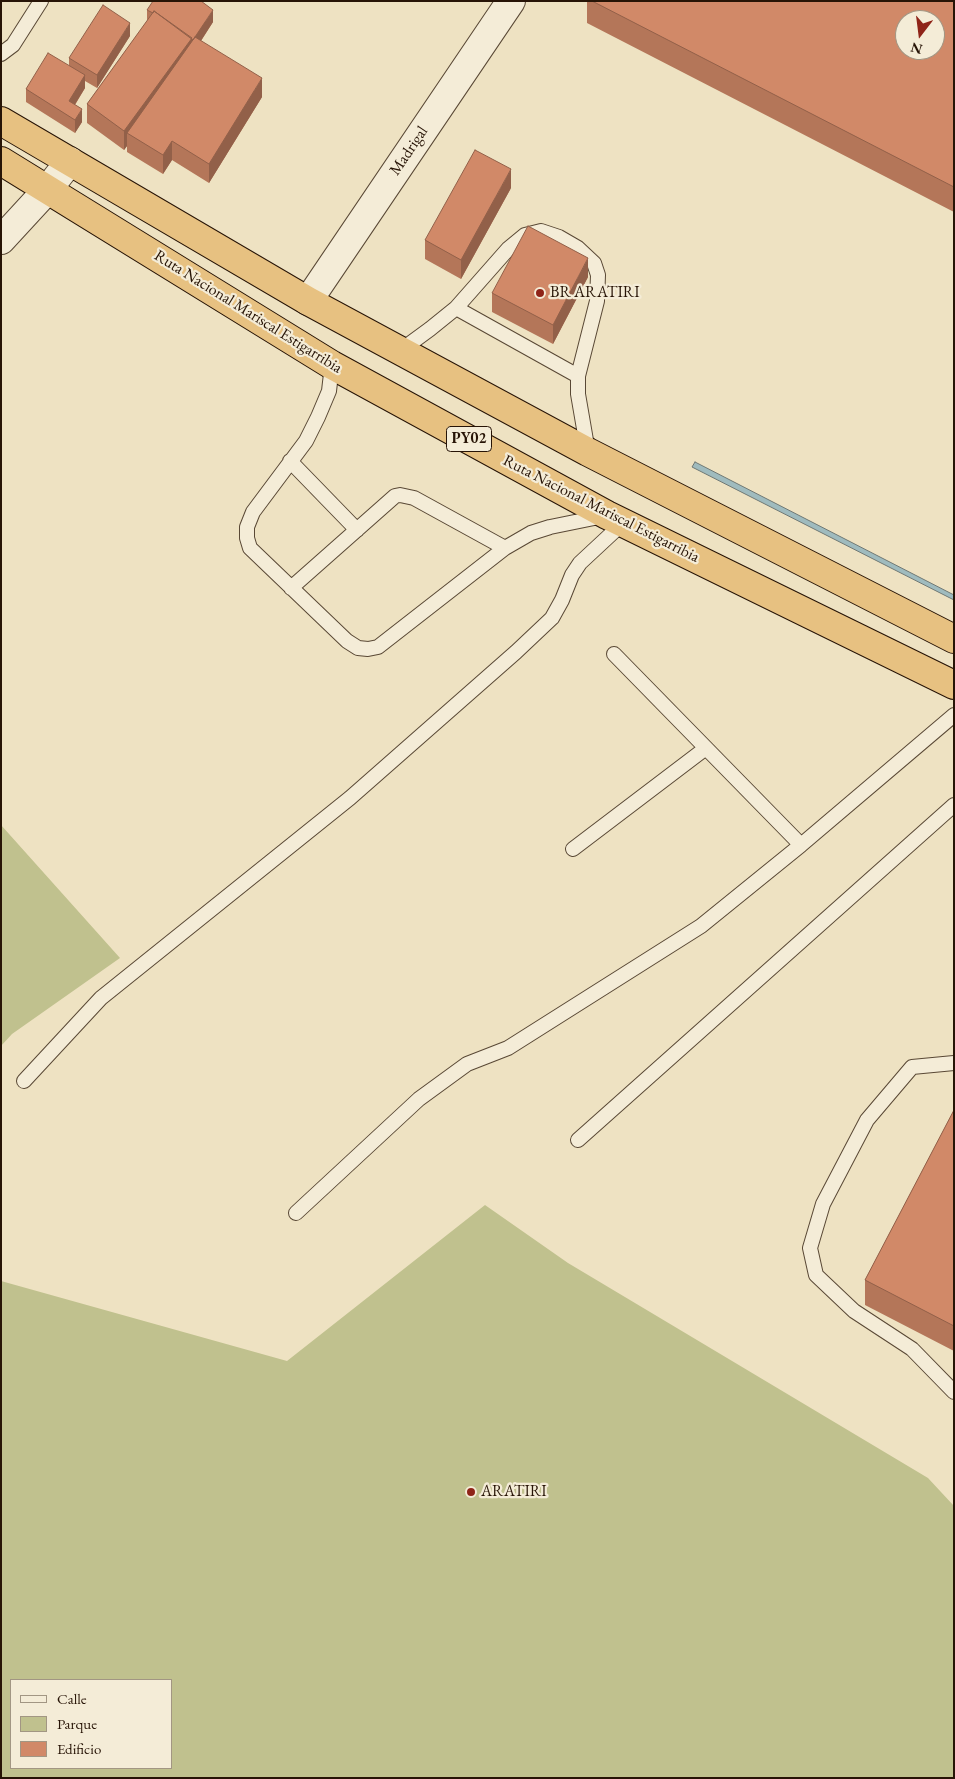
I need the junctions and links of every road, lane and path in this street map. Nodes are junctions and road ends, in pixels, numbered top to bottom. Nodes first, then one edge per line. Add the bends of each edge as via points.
1 (40, 1) edge
2 (511, 1) edge
3 (1, 54) edge
4 (1, 121) edge
5 (1, 161) edge
6 (70, 161) junction
7 (48, 189) junction
8 (1, 240) edge
9 (308, 301) junction
10 (456, 308) junction
11 (400, 351) junction
12 (332, 365) junction
13 (578, 376) junction
14 (588, 452) junction
15 (290, 462) junction
16 (615, 519) junction
17 (357, 530) junction
18 (505, 548) junction
19 (291, 588) junction
20 (954, 639) edge
21 (614, 654) dead end
22 (954, 686) edge
23 (954, 715) edge
24 (706, 748) junction
25 (954, 805) edge
26 (801, 845) junction
27 (572, 850) dead end
28 (954, 1063) edge
29 (24, 1081) dead end
30 (578, 1140) dead end
31 (296, 1213) dead end
32 (954, 1392) edge

1 - 3 lane via 13,45
2 - 9 street, Madrigal
4 - 6 highway, PY02
5 - 7 highway, Ruta Nacional Mariscal Estigarribia / PY02
6 - 7 street
6 - 9 highway, PY02
7 - 8 street
7 - 12 highway, Ruta Nacional Mariscal Estigarribia / PY02
9 - 11 highway, PY02
10 - 11 lane
10 - 13 lane
10 - 13 lane via 508,249 525,235 541,231 578,248 594,263 598,275 598,301
11 - 14 highway, PY02
12 - 15 lane via 329,391 318,417
12 - 16 highway, Ruta Nacional Mariscal Estigarribia / PY02
13 - 14 lane
14 - 20 highway, PY02
15 - 17 lane
15 - 19 lane via 253,512 247,538 250,548
16 - 18 lane via 550,526
16 - 22 highway, Ruta Nacional Mariscal Estigarribia / PY02
16 - 29 lane via 572,575 552,618 350,798 101,998
17 - 18 lane via 395,496 407,496
17 - 19 lane
18 - 19 lane via 378,647 368,649 346,641
21 - 24 lane
23 - 26 lane
24 - 26 lane
24 - 27 lane
25 - 30 lane
26 - 31 lane via 701,926 508,1048 467,1064 419,1099
28 - 32 lane via 912,1068 867,1120 823,1204 810,1248 816,1275 854,1311 912,1349

